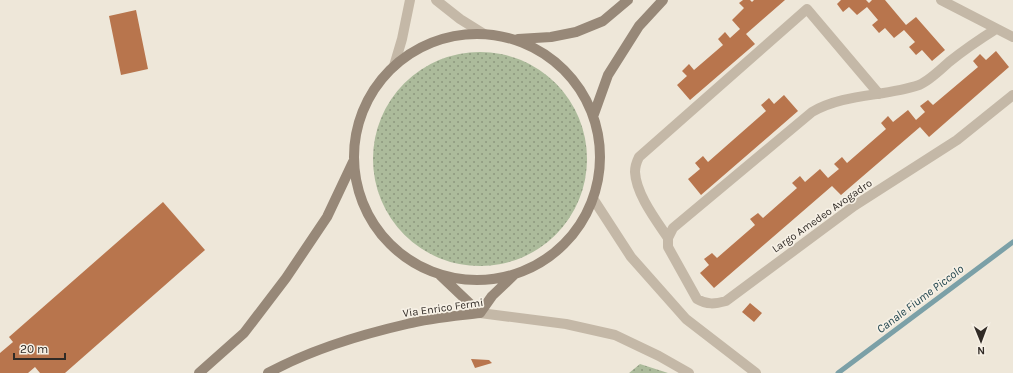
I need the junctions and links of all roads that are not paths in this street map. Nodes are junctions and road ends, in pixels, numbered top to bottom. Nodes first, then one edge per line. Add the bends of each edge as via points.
1 (410, 0) edge
2 (436, 0) edge
3 (628, 0) edge
4 (662, 0) edge
5 (941, 0) edge
6 (996, 28) junction
7 (484, 34) junction
8 (1013, 37) edge
9 (518, 39) junction
10 (394, 66) junction
11 (879, 94) junction
12 (1013, 95) edge
13 (594, 114) junction
14 (353, 162) junction
15 (594, 200) junction
16 (668, 238) junction
17 (440, 275) junction
18 (514, 275) junction
19 (480, 313) junction
20 (199, 373) edge
21 (268, 373) edge
22 (689, 373) edge
23 (756, 373) edge

1 - 10 street
2 - 7 street
3 - 9 main road via 603,21 576,32
4 - 13 main road via 639,26 608,75
5 - 6 street
6 - 8 street
6 - 11 street via 922,84
7 - 9 main road
7 - 10 main road via 476,32 434,40 400,59
9 - 13 main road via 550,56 576,82
10 - 14 main road via 374,88 357,123
11 - 16 street via 842,100 824,105 812,112 673,228
11 - 16 street, Largo Amedeo Avogadro via 807,9 639,156 635,171 640,192
12 - 16 street, Largo Amedeo Avogadro via 957,140 854,206 726,301 715,304 697,299 668,247
13 - 15 main road via 601,142 601,171
14 - 17 main road via 360,199 378,232 406,258
14 - 20 main road via 327,217 286,278 244,333
15 - 18 main road via 576,233 548,258
15 - 23 street via 631,257 686,319
17 - 18 main road via 477,280
17 - 19 main road
18 - 19 main road via 492,296
19 - 21 main road, Via Enrico Fermi via 408,323 338,342
19 - 22 street, Via Enrico Fermi via 566,324 615,335

